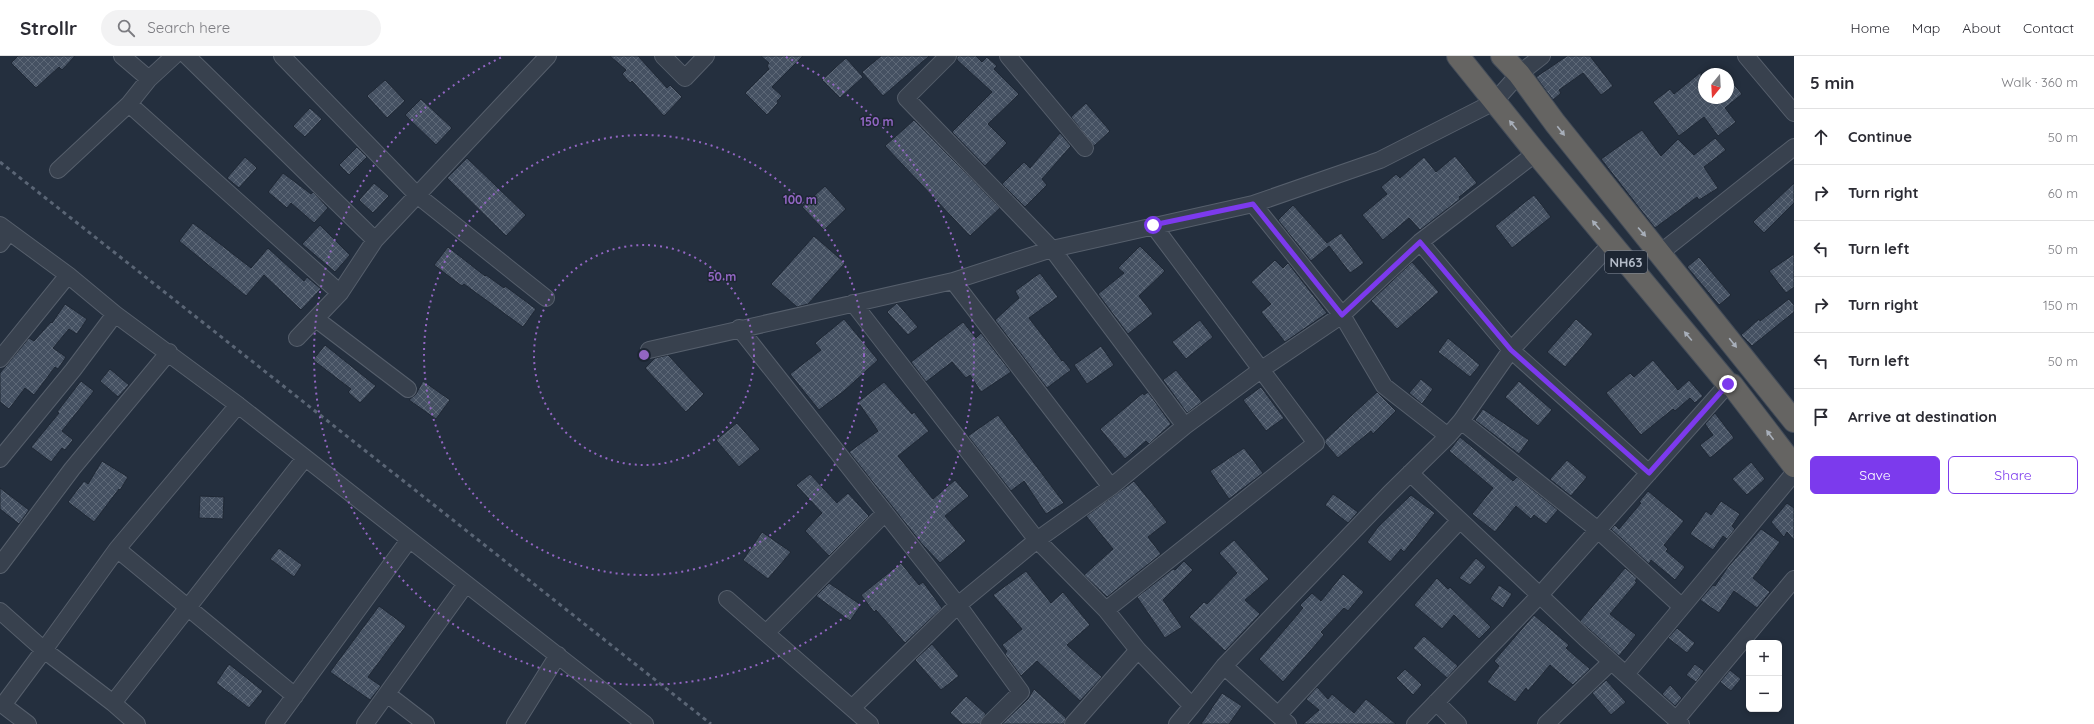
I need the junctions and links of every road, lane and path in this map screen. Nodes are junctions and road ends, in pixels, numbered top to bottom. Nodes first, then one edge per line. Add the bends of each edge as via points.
1 (122, 56) edge
2 (174, 56) edge
3 (187, 56) edge
4 (282, 56) edge
5 (548, 56) edge
6 (663, 56) edge
7 (706, 56) edge
8 (948, 56) edge
9 (1008, 56) edge
10 (1458, 56) edge
11 (1502, 56) edge
12 (1542, 56) edge
13 (1746, 56) edge
14 (1519, 74) junction
15 (149, 79) junction
16 (1494, 102) junction
17 (129, 104) junction
18 (1794, 113) edge
19 (1794, 147) edge
20 (1085, 148) dead end
21 (1536, 153) junction
22 (58, 170) dead end
23 (417, 195) junction
24 (1253, 204) junction
25 (1153, 225) junction
26 (3, 234) edge
27 (375, 240) junction
28 (1420, 242) junction
29 (1611, 244) junction
30 (1052, 249) junction
31 (1660, 253) junction
32 (68, 275) junction
33 (953, 282) junction
34 (340, 293) junction
35 (546, 298) dead end
36 (853, 302) junction
37 (115, 314) junction
38 (1342, 315) junction
39 (316, 319) junction
40 (739, 328) junction
41 (297, 338) dead end
42 (649, 350) dead end
43 (1511, 350) junction
44 (168, 352) junction
45 (0, 359) edge
46 (1262, 369) junction
47 (1728, 384) junction
48 (408, 389) dead end
49 (238, 405) junction
50 (1461, 421) junction
51 (1794, 421) edge
52 (1185, 426) junction
53 (1448, 436) junction
54 (305, 458) junction
55 (0, 459) edge
56 (1794, 466) edge
57 (1410, 473) junction
58 (1649, 473) junction
59 (1794, 473) edge
60 (1111, 487) junction
61 (885, 513) junction
62 (1460, 520) junction
63 (1598, 530) junction
64 (409, 540) junction
65 (1037, 540) junction
66 (117, 549) junction
67 (0, 565) edge
68 (1794, 579) edge
69 (466, 584) junction
70 (1540, 595) junction
71 (727, 599) dead end
72 (958, 606) junction
73 (1682, 606) junction
74 (187, 608) junction
75 (1106, 610) junction
76 (0, 611) edge
77 (766, 633) junction
78 (44, 650) junction
79 (1138, 650) junction
80 (558, 655) junction
81 (1611, 662) junction
82 (1224, 666) junction
83 (1626, 674) junction
84 (387, 694) junction
85 (295, 696) junction
86 (1436, 702) junction
87 (113, 703) junction
88 (1192, 706) junction
89 (1, 707) edge
90 (852, 708) junction
91 (1283, 719) edge
92 (1678, 722) edge
93 (28, 724) edge
94 (137, 724) edge
95 (274, 724) edge
96 (365, 724) edge
97 (426, 724) edge
98 (515, 724) edge
99 (645, 724) edge
100 (870, 724) edge
101 (989, 724) edge
102 (1073, 724) edge
103 (1177, 724) edge
104 (1415, 724) edge
105 (1458, 724) edge
106 (1546, 724) edge

1 - 15 street
2 - 15 street
3 - 27 street
4 - 23 street
5 - 23 street
6 - 7 street via 685,78
8 - 30 street via 906,98
9 - 20 street
10 - 16 highway, NH63
11 - 14 highway, NH63
12 - 14 street
13 - 18 street
14 - 16 street
14 -> 31 highway, NH63 via 1555,123
15 - 17 street
21 -> 16 highway, NH63
16 - 24 street via 1380,160
17 - 22 street
17 - 34 street
19 - 31 street
21 - 28 street
29 -> 21 highway, NH63
23 - 27 street
23 - 35 street
24 - 25 street
24 - 38 street
25 - 30 street
25 - 46 street
26 - 32 street
27 - 34 street
28 - 38 street
28 - 43 street
29 - 43 street
47 -> 29 highway, NH63
30 - 33 street
30 - 52 street
31 -> 51 highway, NH63
32 - 37 street
32 - 45 street
33 - 36 street
33 - 60 street
34 - 39 street
36 - 40 street
36 - 65 street
37 - 44 street
37 - 55 street via 74,370
38 - 46 street
38 - 53 street via 1384,386
39 - 41 street
39 - 48 street
40 - 42 street
40 - 61 street
43 - 50 street
43 - 58 street
44 - 49 street
44 - 67 street via 72,469
46 - 52 street
46 - 75 street via 1316,443
56 -> 47 highway, NH63 via 1732,385
47 - 58 street
49 - 54 street
49 - 66 street
50 - 53 street
50 - 63 street
52 - 60 street
53 - 57 street
54 - 64 street
54 - 74 street
57 - 62 street
57 - 82 street
58 - 63 street
59 - 73 street
60 - 65 street
61 - 72 street
61 - 77 street
62 - 70 street
62 - 91 street
63 - 70 street
63 - 73 street
64 - 69 street
64 - 85 street
65 - 72 street
65 - 75 street
66 - 74 street
66 - 78 street
68 - 92 street
69 - 80 street
69 - 84 street
70 - 81 street
70 - 86 street
71 - 77 street
72 - 90 street
72 - 101 street via 1022,692
73 - 83 street
74 - 85 street
74 - 87 street
75 - 79 street
76 - 78 street
77 - 90 street
78 - 87 street
78 - 89 street
79 - 88 street
79 - 102 street
80 - 98 street
80 - 99 street
81 - 83 street
81 - 106 street
82 - 88 street
82 - 91 street
83 - 92 street
84 - 96 street
84 - 97 street
85 - 95 street
86 - 104 street
86 - 105 street
87 - 94 street
88 - 103 street
89 - 93 street
90 - 100 street

